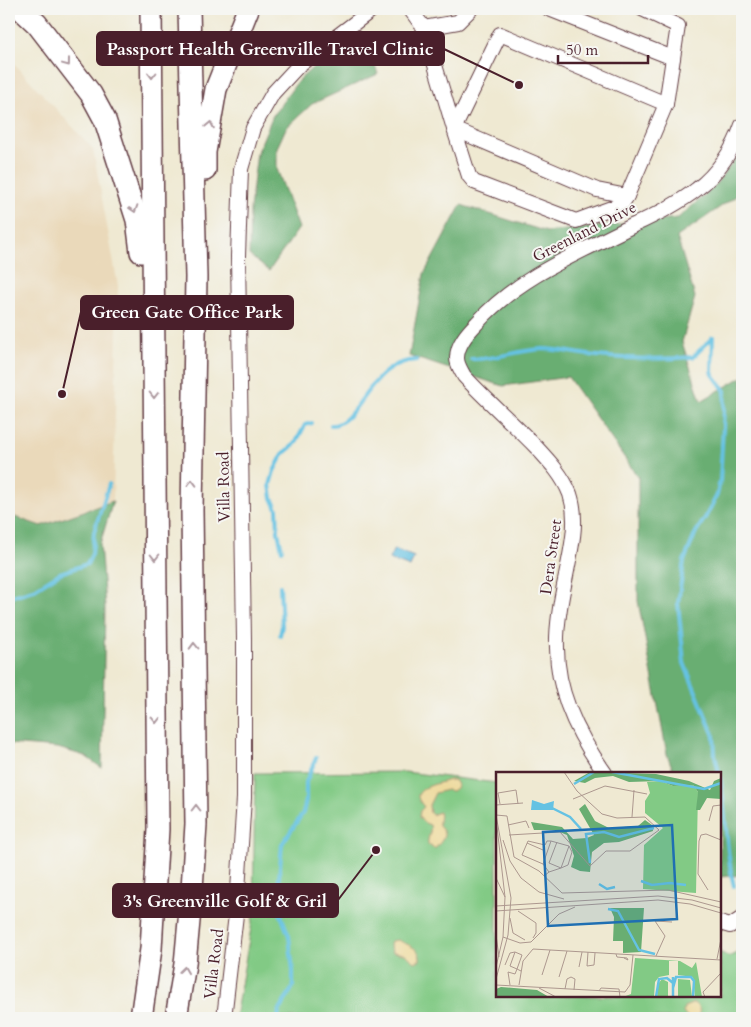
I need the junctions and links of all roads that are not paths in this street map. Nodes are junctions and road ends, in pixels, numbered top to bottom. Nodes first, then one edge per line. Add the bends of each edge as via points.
1 (21, 9) edge
2 (151, 9) edge
3 (189, 9) edge
4 (248, 9) edge
5 (373, 9) edge
6 (410, 9) edge
7 (471, 9) edge
8 (549, 9) edge
9 (641, 9) edge
10 (424, 28) junction
11 (673, 58) junction
12 (666, 104) junction
13 (742, 125) edge
14 (454, 129) junction
15 (627, 196) junction
16 (196, 277) junction
17 (154, 368) junction
18 (464, 376) joint
19 (604, 772) edge
20 (739, 920) edge
21 (721, 923) edge
22 (141, 1018) edge
23 (176, 1018) edge
24 (224, 1018) edge

1 -> 17 highway via 37,24 91,94 106,120 137,220
2 -> 17 highway
3 - 16 highway
16 -> 4 highway via 205,152 216,89
5 - 24 street, Villa Road via 299,65 273,93 253,128 241,169 238,256 244,798 237,906
6 - 10 street
7 - 10 street via 458,22
8 - 11 street
9 - 11 street via 678,26
10 - 14 street
11 - 12 street
12 - 14 street via 500,34
12 - 15 street
13 - 18 street, Greenland Drive via 728,154 697,189 661,212 547,268 484,315 459,347 457,358
14 - 15 street via 597,190
14 - 15 street via 469,176 484,186 576,221 622,204
23 -> 16 highway via 192,899 196,824 192,510
17 -> 22 highway via 158,829 151,949
18 - 19 street, Dera Street via 552,464 570,494 574,527 556,648 561,685 572,714 583,739
20 - 21 street via 730,926

